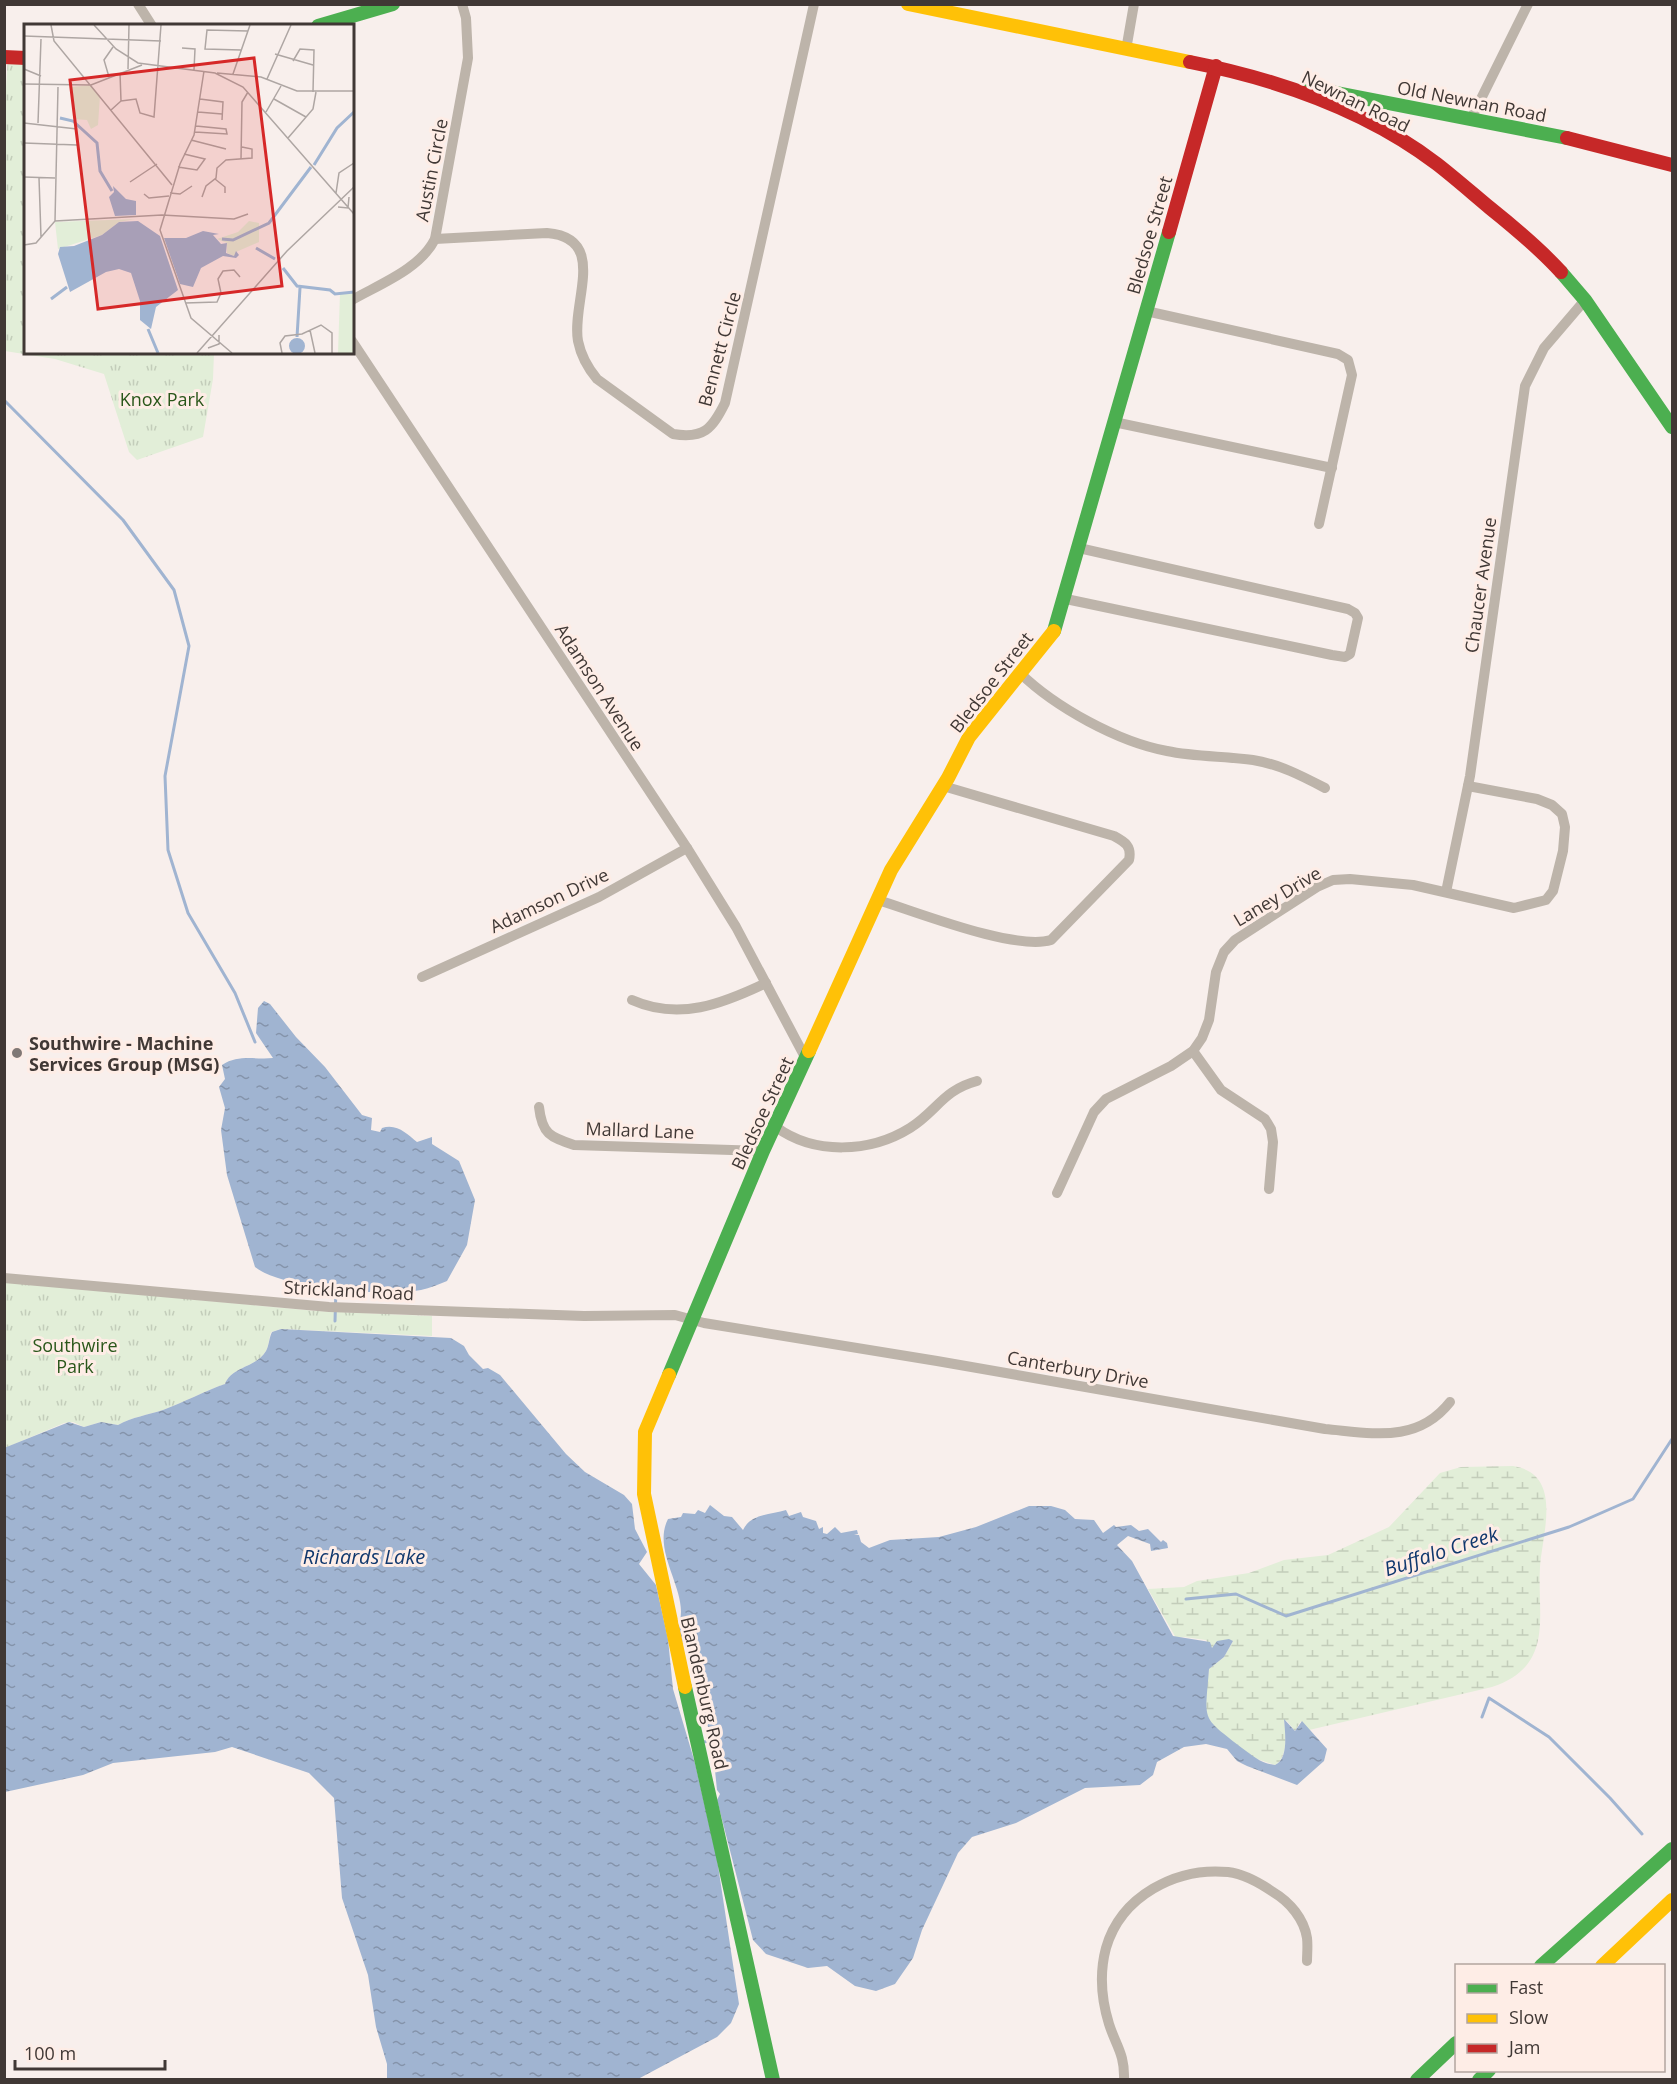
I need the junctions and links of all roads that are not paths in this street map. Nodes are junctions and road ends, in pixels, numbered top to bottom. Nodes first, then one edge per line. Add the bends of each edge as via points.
1 (138, 4) edge
2 (393, 4) edge
3 (462, 4) edge
4 (814, 4) edge
5 (908, 4) edge
6 (1134, 4) edge
7 (1528, 4) edge
8 (352, 10) edge
9 (151, 24) edge
10 (322, 24) edge
11 (1126, 50) junction
12 (4, 57) edge
13 (24, 58) edge
14 (1216, 66) junction
15 (1263, 79) junction
16 (1471, 119) junction
17 (1672, 165) edge
18 (435, 239) junction
19 (354, 299) edge
20 (1586, 300) junction
21 (1146, 311) junction
22 (354, 344) edge
23 (1114, 422) junction
24 (1672, 427) edge
25 (1332, 468) junction
26 (1319, 524) dead end
27 (1079, 548) junction
28 (1066, 599) junction
29 (1020, 673) junction
30 (943, 786) junction
31 (1468, 786) junction
32 (1325, 788) dead end
33 (687, 848) junction
34 (1446, 892) junction
35 (878, 900) junction
36 (422, 977) dead end
37 (766, 983) junction
38 (632, 1000) dead end
39 (1193, 1051) junction
40 (806, 1059) junction
41 (977, 1081) dead end
42 (539, 1107) dead end
43 (776, 1127) junction
44 (763, 1151) junction
45 (1269, 1189) dead end
46 (1057, 1193) dead end
47 (4, 1278) edge
48 (691, 1319) junction
49 (1449, 1402) dead end
50 (1672, 1849) edge
51 (1672, 1900) edge
52 (1307, 1961) dead end
53 (1542, 1964) edge
54 (1603, 1964) edge
55 (1455, 2044) edge
56 (773, 2079) edge
57 (1124, 2079) edge
58 (1417, 2079) edge

1 - 9 street
2 - 8 main road
3 - 18 street, Austin Circle via 468,58
4 - 18 street, Bennett Circle via 725,403 714,425 702,433 673,434 597,379 587,367 578,339 583,254 575,242 562,234 547,233
5 - 11 main road, Newnan Road
6 - 11 street
7 - 16 street
8 - 10 main road
11 - 14 main road, Newnan Road
12 - 13 main road
14 - 15 main road, Newnan Road
14 - 21 main road, Bledsoe Street
15 - 16 main road, Old Newnan Road
15 - 20 main road, Newnan Road via 1376,126 1436,163 1543,252
16 - 17 main road, Old Newnan Road
18 - 19 street, Austin Circle via 404,270
20 - 24 main road, Newnan Road
20 - 31 street, Chaucer Avenue via 1544,348 1525,386
21 - 23 main road, Bledsoe Street
21 - 25 street via 1338,354 1348,360 1352,375
22 - 33 street, Adamson Avenue
23 - 25 street
23 - 27 main road, Bledsoe Street
25 - 26 street
27 - 28 main road, Bledsoe Street
27 - 28 street via 1348,609 1358,618 1350,654 1332,655
28 - 29 main road, Bledsoe Street via 1057,627
29 - 30 main road, Bledsoe Street via 971,734
29 - 32 street via 1042,695 1068,711 1133,740 1167,751 1255,760
30 - 35 main road, Bledsoe Street via 891,870
30 - 35 street via 1114,836 1127,843 1129,860 1051,940 1039,944 963,927
31 - 34 street, Chaucer Avenue
31 - 34 street via 1552,805 1562,814 1563,850 1553,891 1546,900 1514,908
33 - 36 street, Adamson Drive via 599,897
33 - 37 street, Adamson Avenue
34 - 39 street, Laney Drive via 1350,879 1333,880 1317,887 1235,940 1224,952 1216,972 1209,1020
35 - 40 main road, Bledsoe Street
37 - 38 street via 703,1009 670,1011 648,1008
37 - 40 street, Adamson Avenue
39 - 45 street via 1221,1090 1265,1119 1273,1142
39 - 46 street, Laney Drive via 1106,1099 1094,1112
40 - 43 main road, Bledsoe Street
41 - 43 street via 958,1086 911,1127 864,1145 835,1148 805,1143
42 - 44 street, Mallard Lane via 541,1125 553,1138 574,1144
43 - 44 main road, Bledsoe Street
44 - 48 main road, Bledsoe Street
47 - 48 street, Strickland Road via 329,1307 584,1316 675,1315
48 - 49 street, Canterbury Drive via 1324,1429 1389,1434 1415,1429 1437,1418
48 - 56 main road, Blandenburg Road via 645,1432 644,1494
50 - 53 main road
51 - 54 main road
52 - 57 street via 1307,1938 1297,1914 1284,1898 1248,1878 1228,1872 1193,1874 1168,1880 1144,1894 1112,1932 1101,1968 1101,1990 1124,2060
55 - 58 main road

